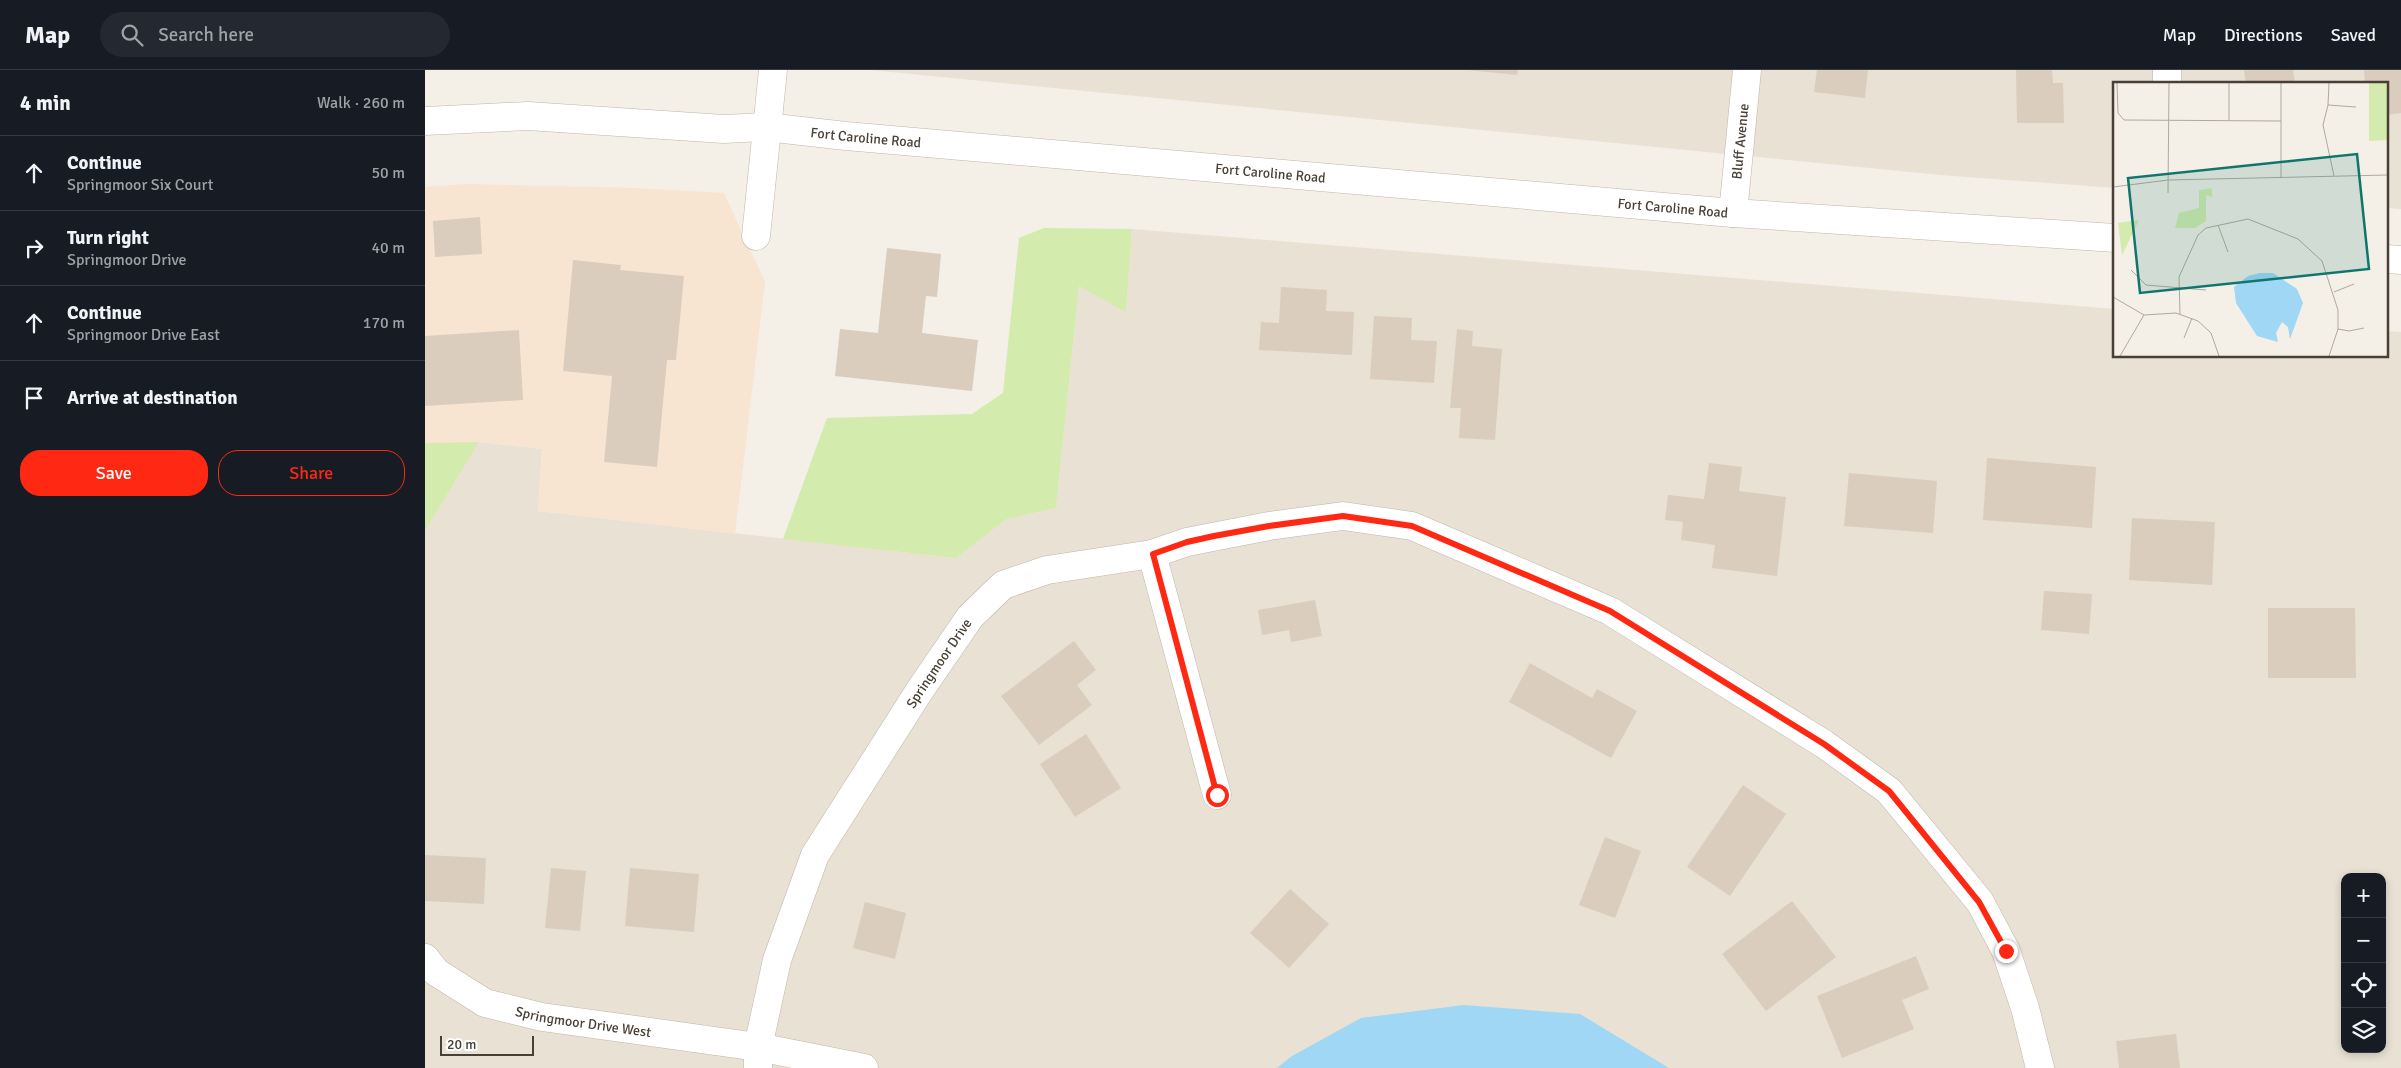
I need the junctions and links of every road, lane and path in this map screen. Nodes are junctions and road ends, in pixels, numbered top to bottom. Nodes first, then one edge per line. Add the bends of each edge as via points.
1 (773, 70) edge
2 (1747, 70) edge
3 (425, 122) edge
4 (765, 127) junction
5 (1733, 213) junction
6 (756, 236) dead end
7 (2113, 238) edge
8 (1153, 554) junction
9 (1217, 795) dead end
10 (425, 958) edge
11 (758, 1058) edge
12 (863, 1068) edge
13 (2040, 1068) edge

1 - 4 street
2 - 5 street, Bluff Avenue
3 - 4 street, Fort Caroline Road via 528,116 724,128
4 - 5 street, Fort Caroline Road
4 - 6 street
5 - 7 street, Fort Caroline Road
8 - 9 street
8 - 11 street, Springmoor Drive via 1096,561 1038,573 1003,585 970,617 815,855 777,960
8 - 13 street, Springmoor Drive via 1214,536 1343,516 1412,526 1610,611 1824,744 1889,791 1979,902 2006,951
10 - 11 street, Springmoor Drive West via 436,972 485,1003
11 - 12 street, Springmoor Drive West

